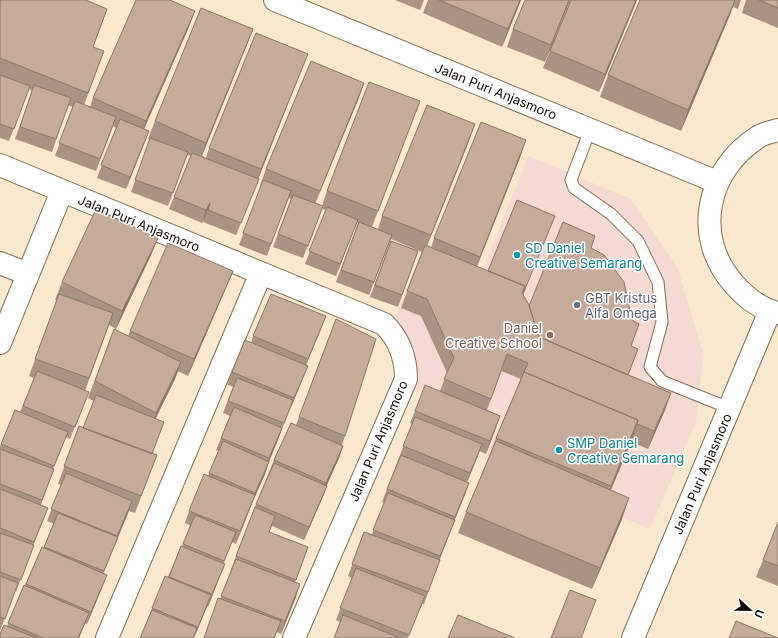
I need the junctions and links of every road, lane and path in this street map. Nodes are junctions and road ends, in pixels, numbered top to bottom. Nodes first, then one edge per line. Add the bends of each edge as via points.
1 (275, 0) edge
2 (590, 130) junction
3 (778, 130) edge
4 (0, 165) edge
5 (717, 182) junction
6 (62, 191) junction
7 (0, 263) edge
8 (261, 273) junction
9 (28, 274) junction
10 (774, 312) edge
11 (0, 343) edge
12 (729, 408) junction
13 (106, 638) edge
14 (294, 638) edge
15 (633, 638) edge

1 - 2 street, Jalan Puri Anjasmoro
2 - 5 street, Jalan Puri Anjasmoro
2 - 12 lane via 571,184 580,194 611,214 638,241 658,282 662,322 650,367 662,381
3 - 5 street via 759,136 734,156
4 - 6 street, Jalan Puri Anjasmoro
5 - 10 street via 709,212 711,243 723,272 743,295
6 - 8 street, Jalan Puri Anjasmoro
6 - 9 street, Jalan Puri Anjasmoro
7 - 9 street
8 - 13 street
8 - 14 street, Jalan Puri Anjasmoro via 384,324 399,344 406,372 406,379
9 - 11 street, Jalan Puri Anjasmoro
10 - 12 street, Jalan Puri Anjasmoro
12 - 15 street, Jalan Puri Anjasmoro

